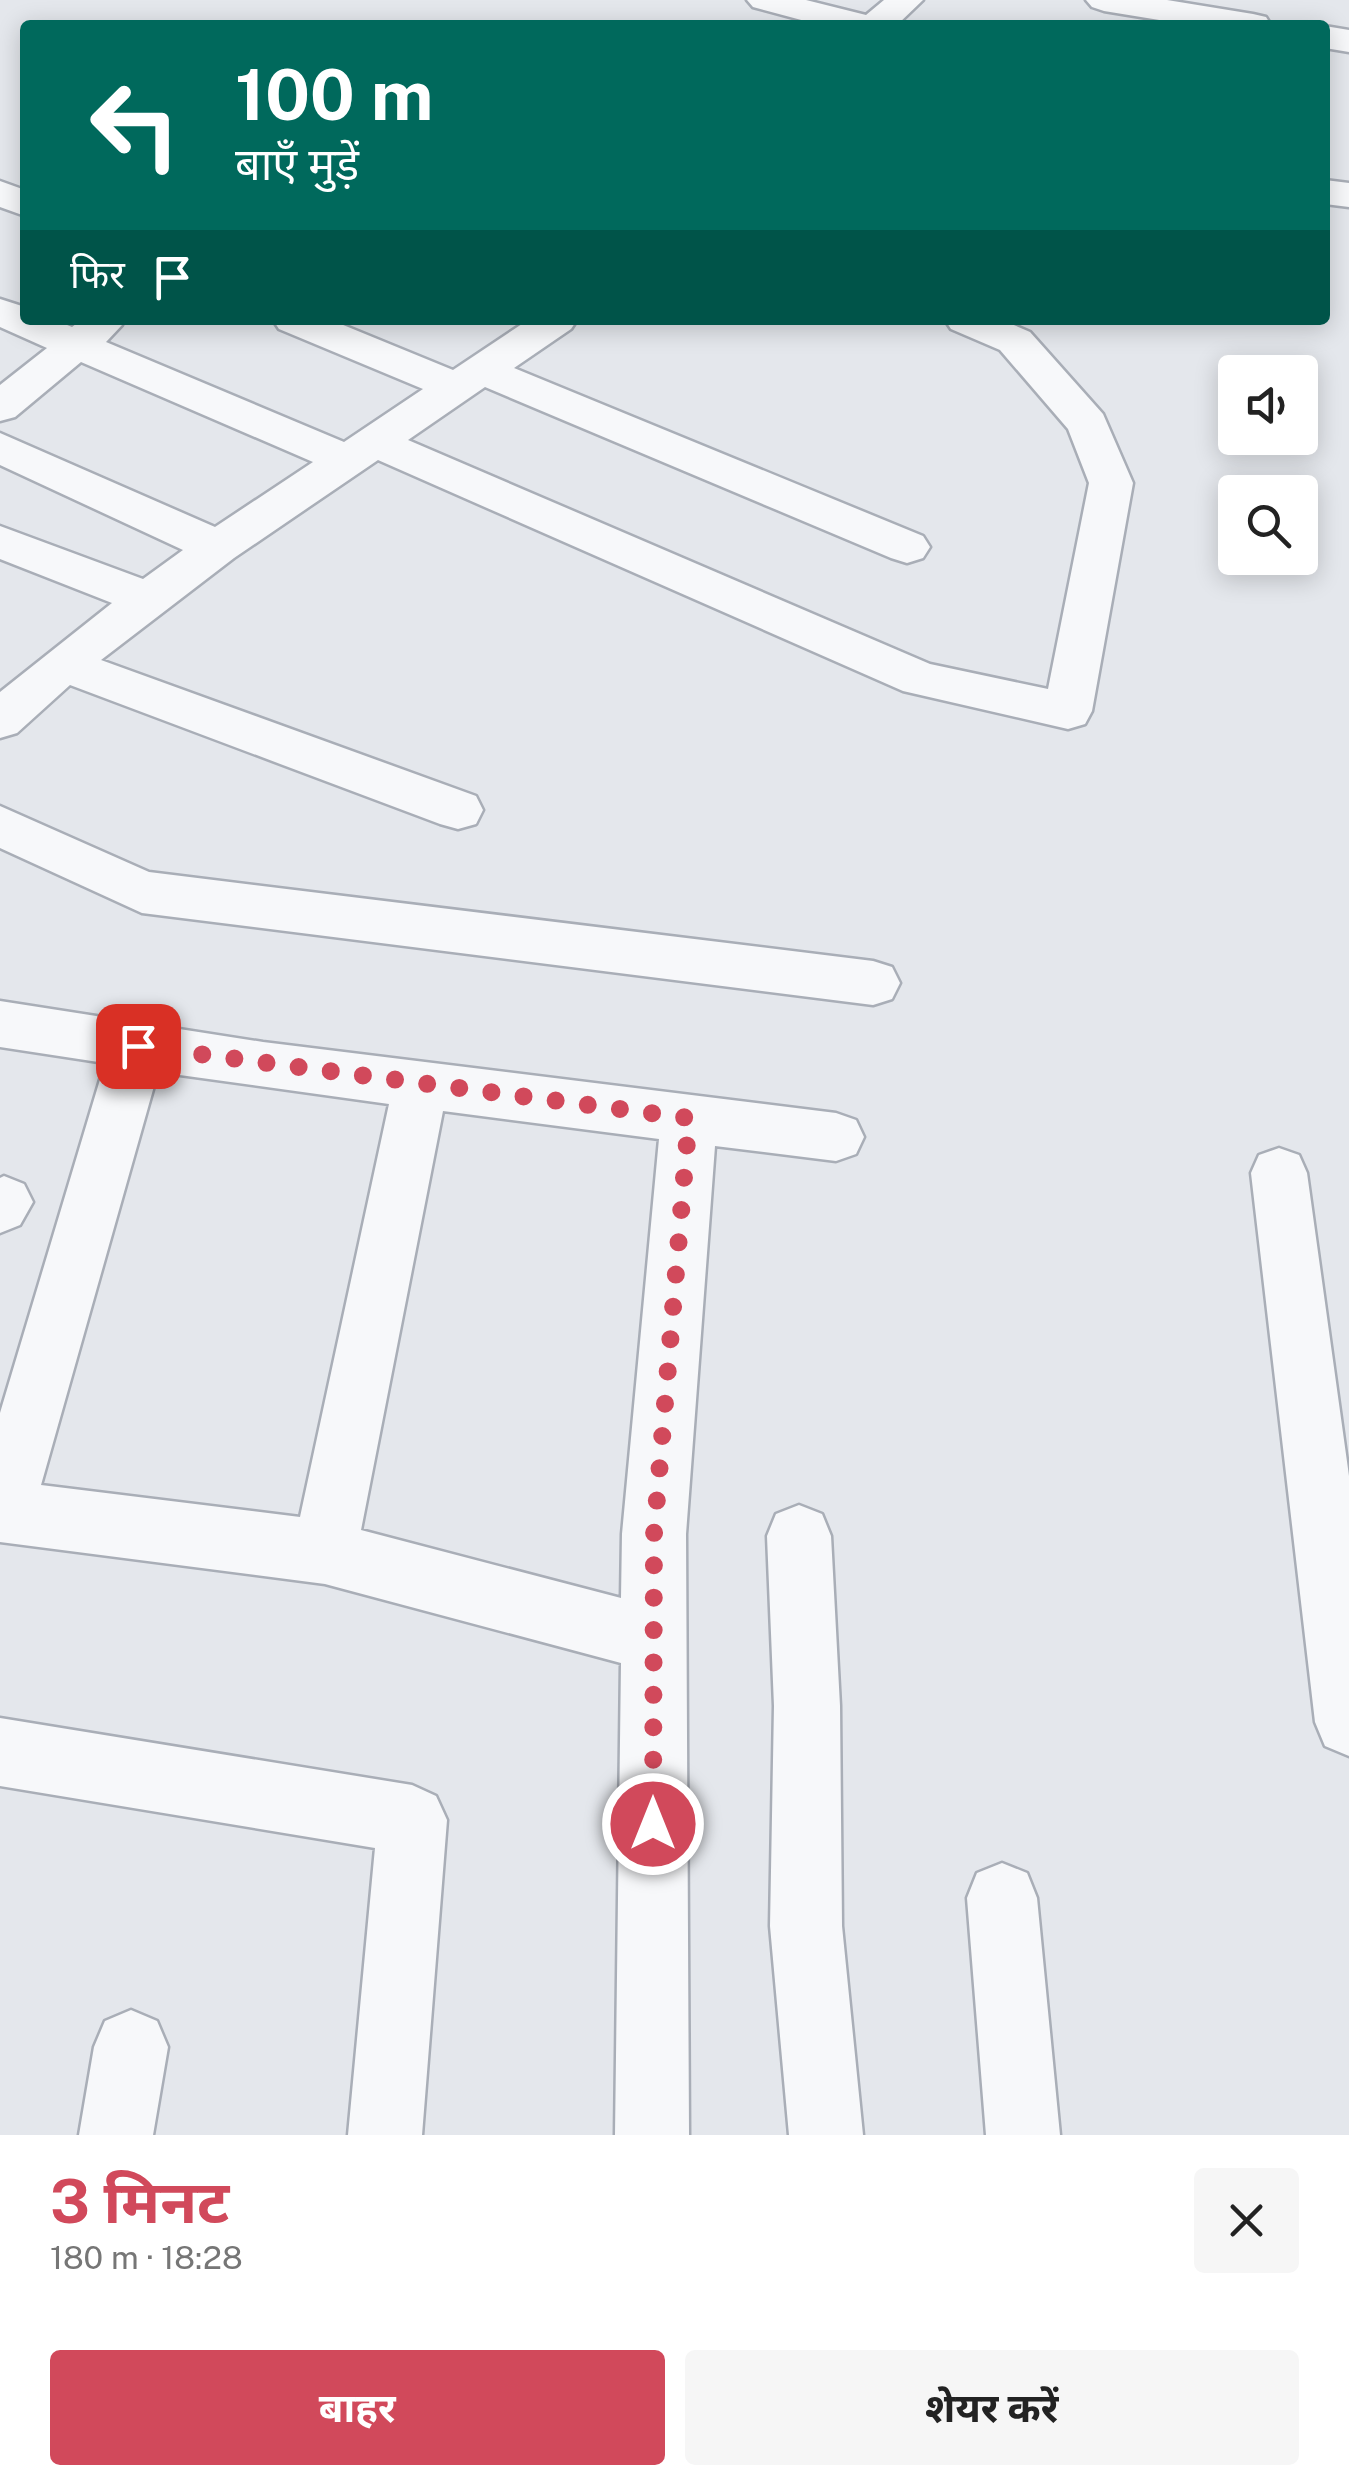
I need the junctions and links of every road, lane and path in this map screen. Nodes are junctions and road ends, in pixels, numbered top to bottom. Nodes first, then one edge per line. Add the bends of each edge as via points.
1 (764, 0) edge
2 (904, 0) edge
3 (1104, 0) edge
4 (842, 20) edge
5 (882, 20) edge
6 (1223, 20) edge
7 (60, 325) edge
8 (309, 325) edge
9 (548, 325) edge
10 (978, 325) edge
11 (92, 332) edge
12 (469, 378) junction
13 (0, 407) edge
14 (0, 448) edge
15 (358, 450) junction
16 (0, 542) edge
17 (218, 547) junction
18 (907, 547) dead end
19 (148, 599) junction
20 (63, 664) junction
21 (7, 704) edge
22 (458, 810) dead end
23 (0, 826) edge
24 (873, 982) dead end
25 (0, 1024) edge
26 (138, 1046) junction
27 (422, 1084) junction
28 (689, 1118) junction
29 (836, 1136) dead end
30 (1279, 1173) dead end
31 (1, 1511) edge
32 (799, 1536) dead end
33 (326, 1552) junction
34 (654, 1639) junction
35 (1347, 1695) edge
36 (0, 1752) edge
37 (1002, 1898) dead end
38 (131, 2047) dead end
39 (116, 2135) edge
40 (385, 2135) edge
41 (652, 2135) edge
42 (826, 2135) edge
43 (1023, 2135) edge

1 - 4 street
2 - 5 street
3 - 6 street
7 - 11 street
8 - 12 street
9 - 12 street
10 - 15 street via 1015,341 1088,424 1111,483 1068,711 920,679
11 - 13 street
11 - 15 street
12 - 15 street
12 - 18 street
14 - 17 street
15 - 17 street
16 - 19 street
17 - 19 street
19 - 20 street
20 - 21 street
20 - 22 street
23 - 24 street via 142,892
25 - 26 street
26 - 27 street
26 - 31 street
27 - 28 street
27 - 33 street
28 - 29 street
28 - 34 street via 654,1534
30 - 35 street
31 - 33 street
32 - 42 street via 806,1926
33 - 34 street
34 - 41 street
36 - 40 street via 412,1820
37 - 43 street
38 - 39 street

